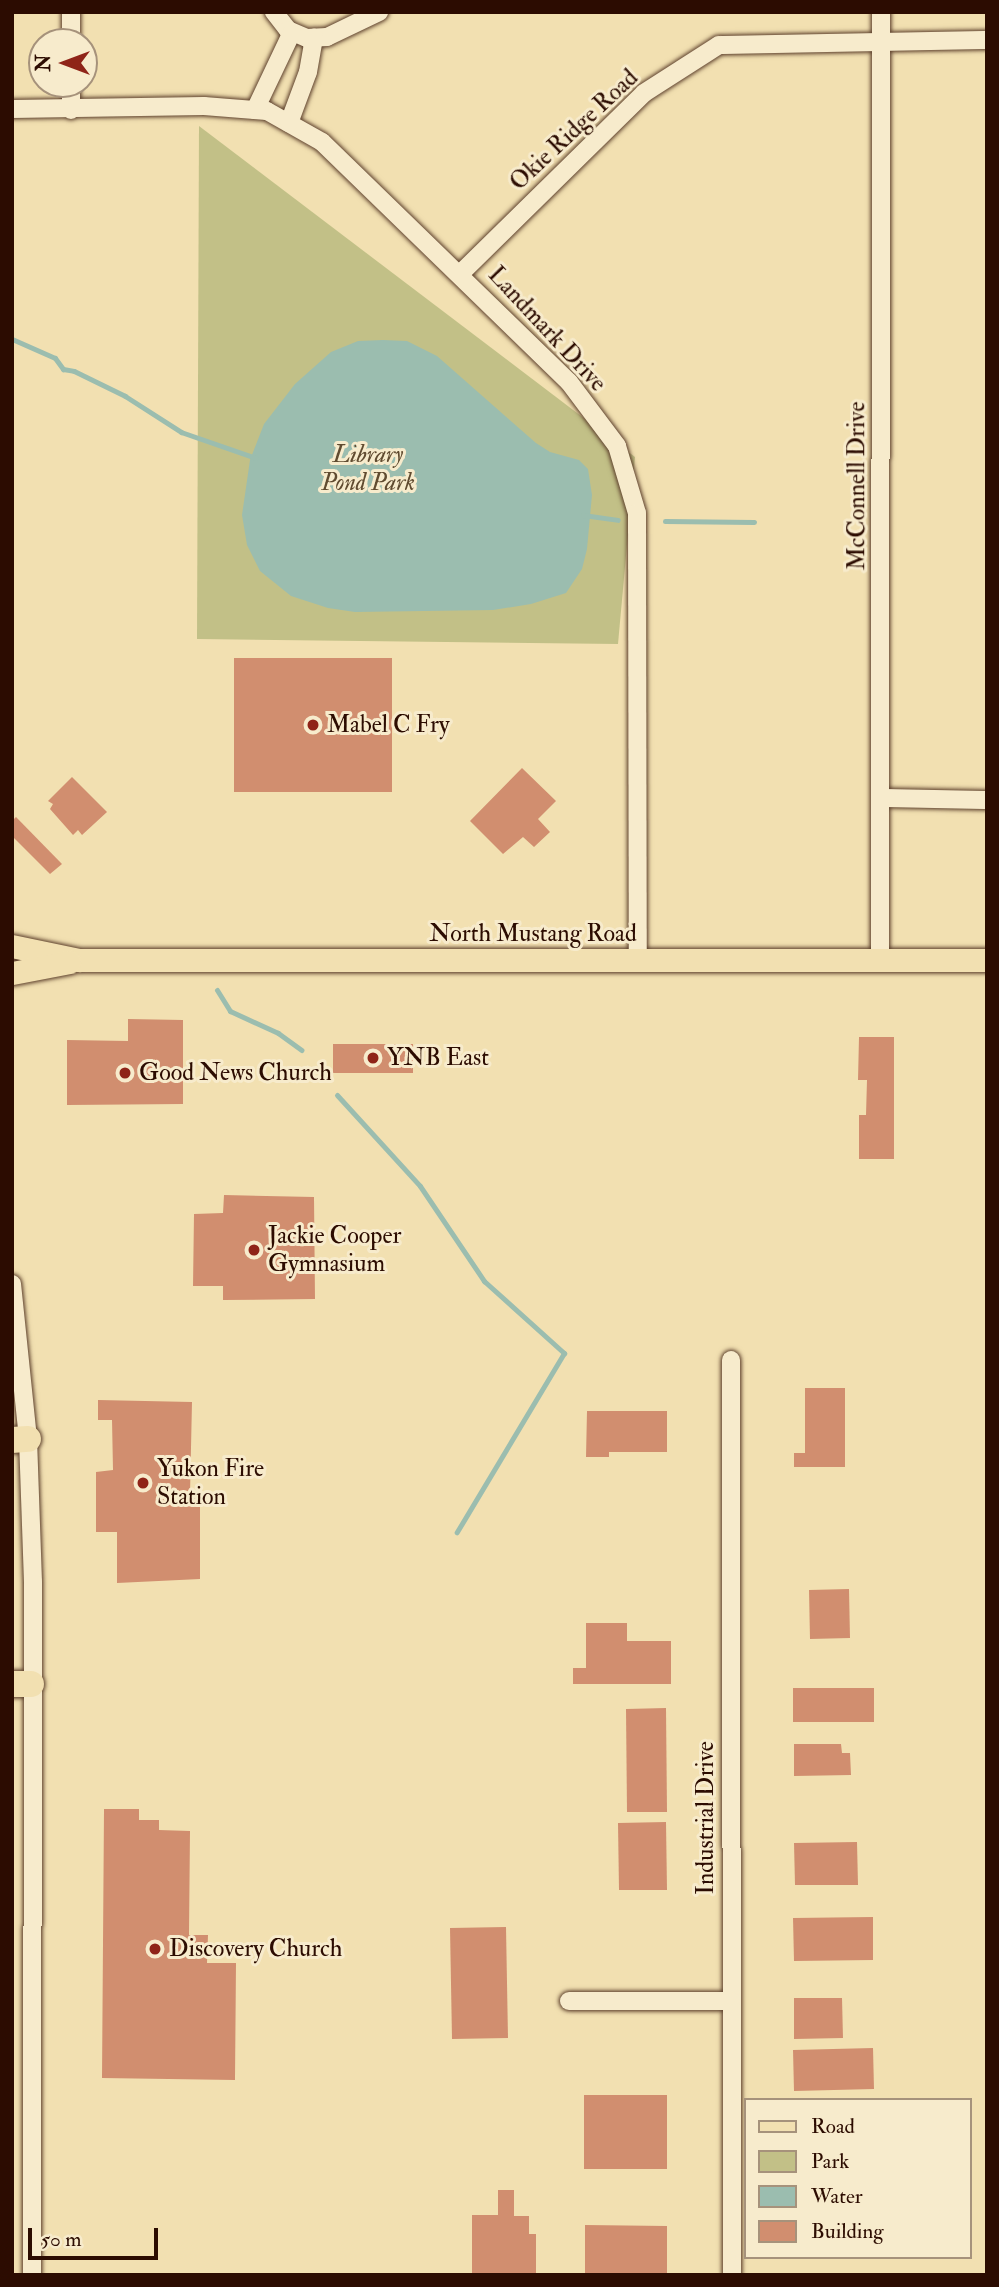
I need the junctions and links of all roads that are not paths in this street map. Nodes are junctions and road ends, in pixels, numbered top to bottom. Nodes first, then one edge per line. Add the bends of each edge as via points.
1 (274, 12) edge
2 (379, 12) edge
3 (881, 12) edge
4 (292, 32) junction
5 (314, 38) junction
6 (881, 40) junction
7 (987, 40) edge
8 (277, 64) junction
9 (308, 72) junction
10 (71, 98) edge
11 (12, 109) edge
12 (71, 110) junction
13 (255, 110) junction
14 (289, 123) junction
15 (460, 274) junction
16 (882, 798) junction
17 (987, 800) edge
18 (12, 946) edge
19 (79, 960) junction
20 (638, 960) junction
21 (880, 960) junction
22 (987, 960) edge
23 (12, 972) edge
24 (12, 1284) edge
25 (731, 1360) dead end
26 (20, 1440) edge
27 (22, 1684) edge
28 (569, 2001) dead end
29 (731, 2001) junction
30 (32, 2275) edge
31 (732, 2275) edge

1 - 4 street
2 - 5 street via 327,37
3 - 6 street, McConnell Drive
4 - 5 street
4 - 8 street
5 - 9 street
6 - 7 street, Okie Ridge Road
6 - 15 street, Okie Ridge Road via 719,45 644,93
6 - 16 street, McConnell Drive
8 - 9 street
8 - 13 street
9 - 14 street
10 - 12 street
11 - 12 street, Landmark Drive
12 - 13 street, Landmark Drive via 204,106
13 - 14 street, Landmark Drive
14 - 15 street, Landmark Drive via 323,142
15 - 20 street, Landmark Drive via 569,382 617,446 637,513
16 - 17 street
16 - 21 street, McConnell Drive
18 - 19 main road, North Mustang Road
19 - 20 main road, North Mustang Road
19 - 23 main road, North Mustang Road
20 - 21 main road, North Mustang Road
21 - 22 main road, North Mustang Road
24 - 26 street
25 - 29 street, Industrial Drive
26 - 27 street via 33,1582
27 - 30 street
28 - 29 street
29 - 31 street, Industrial Drive

